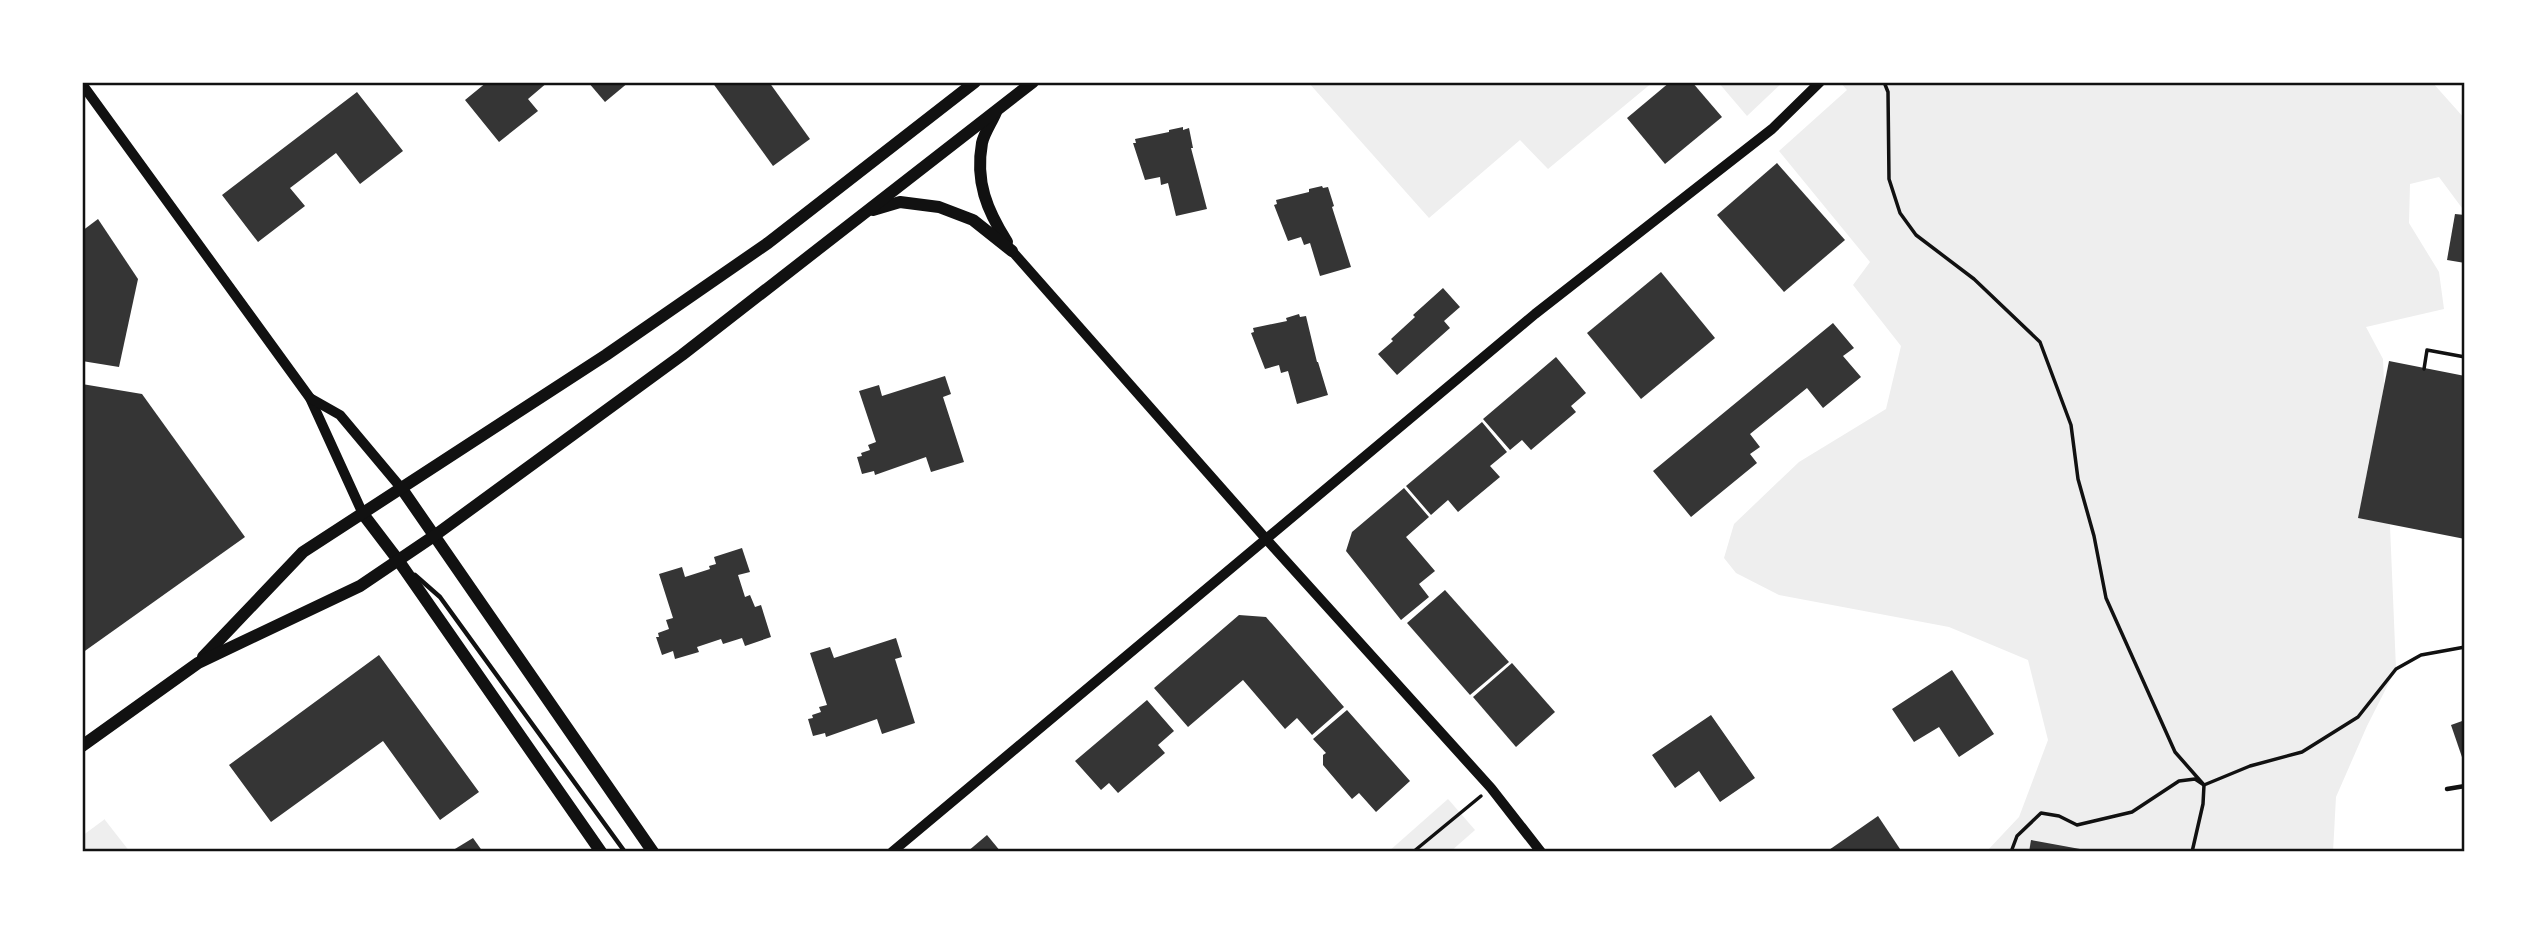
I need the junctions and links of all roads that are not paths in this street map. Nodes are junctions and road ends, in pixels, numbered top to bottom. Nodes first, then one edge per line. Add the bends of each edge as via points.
1 (975, 82) edge
2 (1033, 82) edge
3 (1820, 82) edge
4 (82, 83) edge
5 (998, 109) junction
6 (866, 212) junction
7 (1012, 251) junction
8 (310, 398) junction
9 (402, 489) junction
10 (363, 514) junction
11 (434, 536) junction
12 (1267, 540) junction
13 (398, 560) junction
14 (198, 663) junction
15 (82, 746) edge
16 (2465, 786) edge
17 (2447, 789) dead end
18 (601, 852) edge
19 (625, 852) edge
20 (653, 852) edge
21 (892, 852) edge
22 (1541, 852) edge

1 - 9 main road via 768,243
2 - 5 main road
3 - 12 street via 1772,129 1535,314
4 - 8 street
5 - 6 main road
5 - 7 main road via 982,141 981,181 988,211
6 - 7 main road via 900,201 939,207 973,220
6 - 11 main road via 682,355
7 - 12 street
8 - 9 street via 340,415
8 - 10 street
9 - 10 main road
9 - 11 main road
10 - 13 main road
10 - 14 main road via 303,552
11 - 13 main road
11 - 20 main road
12 - 21 street
12 - 22 street via 1491,788
13 - 14 main road via 360,586
13 - 18 main road
13 - 19 lane via 440,597
14 - 15 main road
16 - 17 lane

